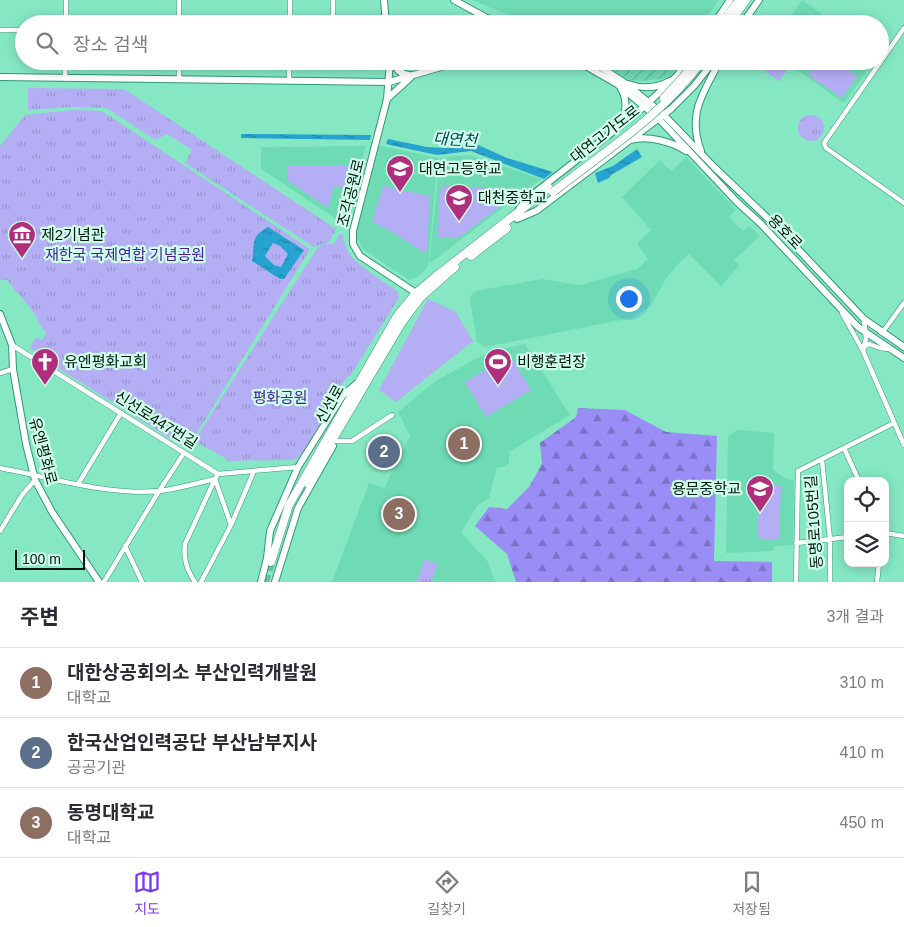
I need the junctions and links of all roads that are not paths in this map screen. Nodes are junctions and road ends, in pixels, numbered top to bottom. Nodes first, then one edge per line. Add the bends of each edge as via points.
1 (66, 0) edge
2 (179, 0) edge
3 (290, 0) edge
4 (333, 0) edge
5 (454, 0) edge
6 (730, 0) edge
7 (739, 0) edge
8 (746, 0) edge
9 (758, 0) edge
10 (384, 1) edge
11 (66, 15) edge
12 (179, 15) edge
13 (290, 15) edge
14 (334, 15) edge
15 (385, 15) edge
16 (481, 15) edge
17 (720, 15) edge
18 (728, 15) edge
19 (735, 15) edge
20 (748, 15) edge
21 (904, 28) edge
22 (0, 30) edge
23 (15, 30) edge
24 (889, 50) edge
25 (65, 70) edge
26 (179, 70) edge
27 (289, 70) edge
28 (390, 70) edge
29 (396, 70) edge
30 (432, 70) edge
31 (593, 70) edge
32 (605, 70) edge
33 (681, 70) edge
34 (688, 70) edge
35 (695, 70) edge
36 (707, 70) edge
37 (715, 70) edge
38 (875, 70) edge
39 (412, 76) junction
40 (677, 76) junction
41 (0, 77) edge
42 (65, 78) junction
43 (179, 79) junction
44 (289, 80) junction
45 (389, 82) junction
46 (625, 83) junction
47 (617, 84) junction
48 (387, 99) junction
49 (647, 104) junction
50 (659, 114) junction
51 (665, 125) junction
52 (618, 128) junction
53 (628, 141) junction
54 (666, 143) junction
55 (702, 154) junction
56 (694, 158) junction
57 (551, 190) junction
58 (904, 203) edge
59 (516, 218) junction
60 (761, 224) junction
61 (779, 229) junction
62 (786, 250) junction
63 (802, 254) junction
64 (416, 293) junction
65 (904, 303) edge
66 (839, 308) junction
67 (0, 314) edge
68 (864, 319) junction
69 (866, 333) junction
70 (882, 333) junction
71 (853, 334) junction
72 (12, 345) junction
73 (904, 347) edge
74 (863, 349) junction
75 (889, 349) junction
76 (904, 358) edge
77 (13, 369) junction
78 (0, 372) edge
79 (360, 385) junction
80 (121, 413) junction
81 (392, 415) dead end
82 (894, 423) junction
83 (336, 441) junction
84 (904, 444) edge
85 (844, 448) junction
86 (184, 453) junction
87 (822, 460) junction
88 (298, 467) junction
89 (0, 468) edge
90 (254, 471) junction
91 (218, 474) junction
92 (34, 477) junction
93 (857, 477) edge
94 (215, 479) junction
95 (78, 484) junction
96 (159, 491) junction
97 (231, 525) junction
98 (0, 531) edge
99 (889, 534) edge
100 (904, 536) edge
101 (844, 537) edge
102 (830, 539) junction
103 (796, 543) junction
104 (125, 546) junction
105 (273, 562) tunnel mouth
106 (879, 567) edge
107 (99, 582) edge
108 (104, 582) edge
109 (142, 582) edge
110 (196, 582) edge
111 (201, 582) edge
112 (261, 582) edge
113 (275, 582) edge
114 (796, 582) edge
115 (830, 582) edge
116 (877, 582) edge

1 - 11 street
2 - 12 street
3 - 13 street
4 - 14 street
5 - 16 main road
6 - 17 main road
7 - 18 highway
8 - 19 highway
9 - 20 main road
10 - 15 main road
21 - 24 street
22 - 23 street
25 - 42 street
26 - 43 street
27 - 44 street
28 - 45 main road, 조각공원로
29 - 39 main road
30 - 39 main road
31 - 47 main road
32 - 46 main road
33 - 40 main road
34 - 57 highway, 대연고가도로, bridge via 658,104
35 - 57 highway, 대연고가도로, bridge via 661,108
36 - 50 main road via 694,86
37 - 55 main road via 696,110 695,129
38 - 58 street via 824,143 826,148
39 - 45 main road
39 - 48 main road
40 - 46 main road via 652,86
40 - 49 main road
41 - 42 main road
42 - 43 main road
43 - 44 main road
44 - 45 main road
45 - 48 main road, 조각공원로
46 - 49 main road
47 - 49 main road
47 - 52 main road via 625,103 623,120
48 - 64 main road, 조각공원로 via 353,231 353,244 360,256
49 - 50 main road
49 - 52 main road
50 - 51 main road, 용호로
50 - 53 main road
50 - 55 main road, 용호로
51 - 54 main road
51 - 56 main road, 용호로
52 - 59 main road via 527,199
53 - 54 main road via 636,138
53 - 59 main road via 536,211
54 - 56 main road via 683,149
55 - 61 main road, 용호로
56 - 60 main road, 용호로
57 - 59 highway, 대연고가도로
59 - 64 highway
59 - 79 highway via 421,297
60 - 61 main road via 761,217
60 - 62 main road, 용호로
61 - 63 main road, 용호로
62 - 63 main road via 800,260
62 - 66 main road, 용호로
63 - 68 main road, 용호로
64 - 79 highway via 397,316
65 - 70 street
66 - 69 main road, 용호로
66 - 71 street
67 - 72 main road, 유엔평화로
68 - 69 street
68 - 70 main road, 용호로
69 - 71 street via 862,338
69 - 74 street
69 - 75 main road, 용호로
70 - 73 main road, 용호로
71 - 74 street
72 - 77 main road, 유엔평화로
72 - 80 street, 신선로447번길
74 - 75 street via 869,344
74 - 82 street
75 - 76 main road, 용호로
77 - 78 street
77 - 92 main road, 유엔평화로
79 - 83 main road via 358,404
79 - 88 main road, 신선로 via 343,395
79 - 105 highway, 신선로 via 289,504
80 - 86 street, 신선로447번길
80 - 95 street
81 - 83 street via 352,441
82 - 84 street
82 - 85 street
83 - 113 main road via 298,508
85 - 87 street
85 - 93 street
86 - 91 street, 신선로447번길
86 - 96 street
87 - 102 street, 동명로105번길
87 - 103 street via 798,471
88 - 90 street
88 - 112 main road, 신선로 via 270,531
89 - 92 street
90 - 91 street
90 - 97 street
91 - 94 street
92 - 95 street
92 - 98 street
92 - 107 main road, 유엔평화로 via 52,512
94 - 96 street
94 - 97 street
94 - 110 street via 184,554
95 - 96 street via 121,491
96 - 104 street
97 - 111 street
99 - 100 street
101 - 102 street
102 - 103 street
102 - 115 street, 동명로105번길
103 - 114 street
104 - 108 street
104 - 109 street
106 - 116 street

